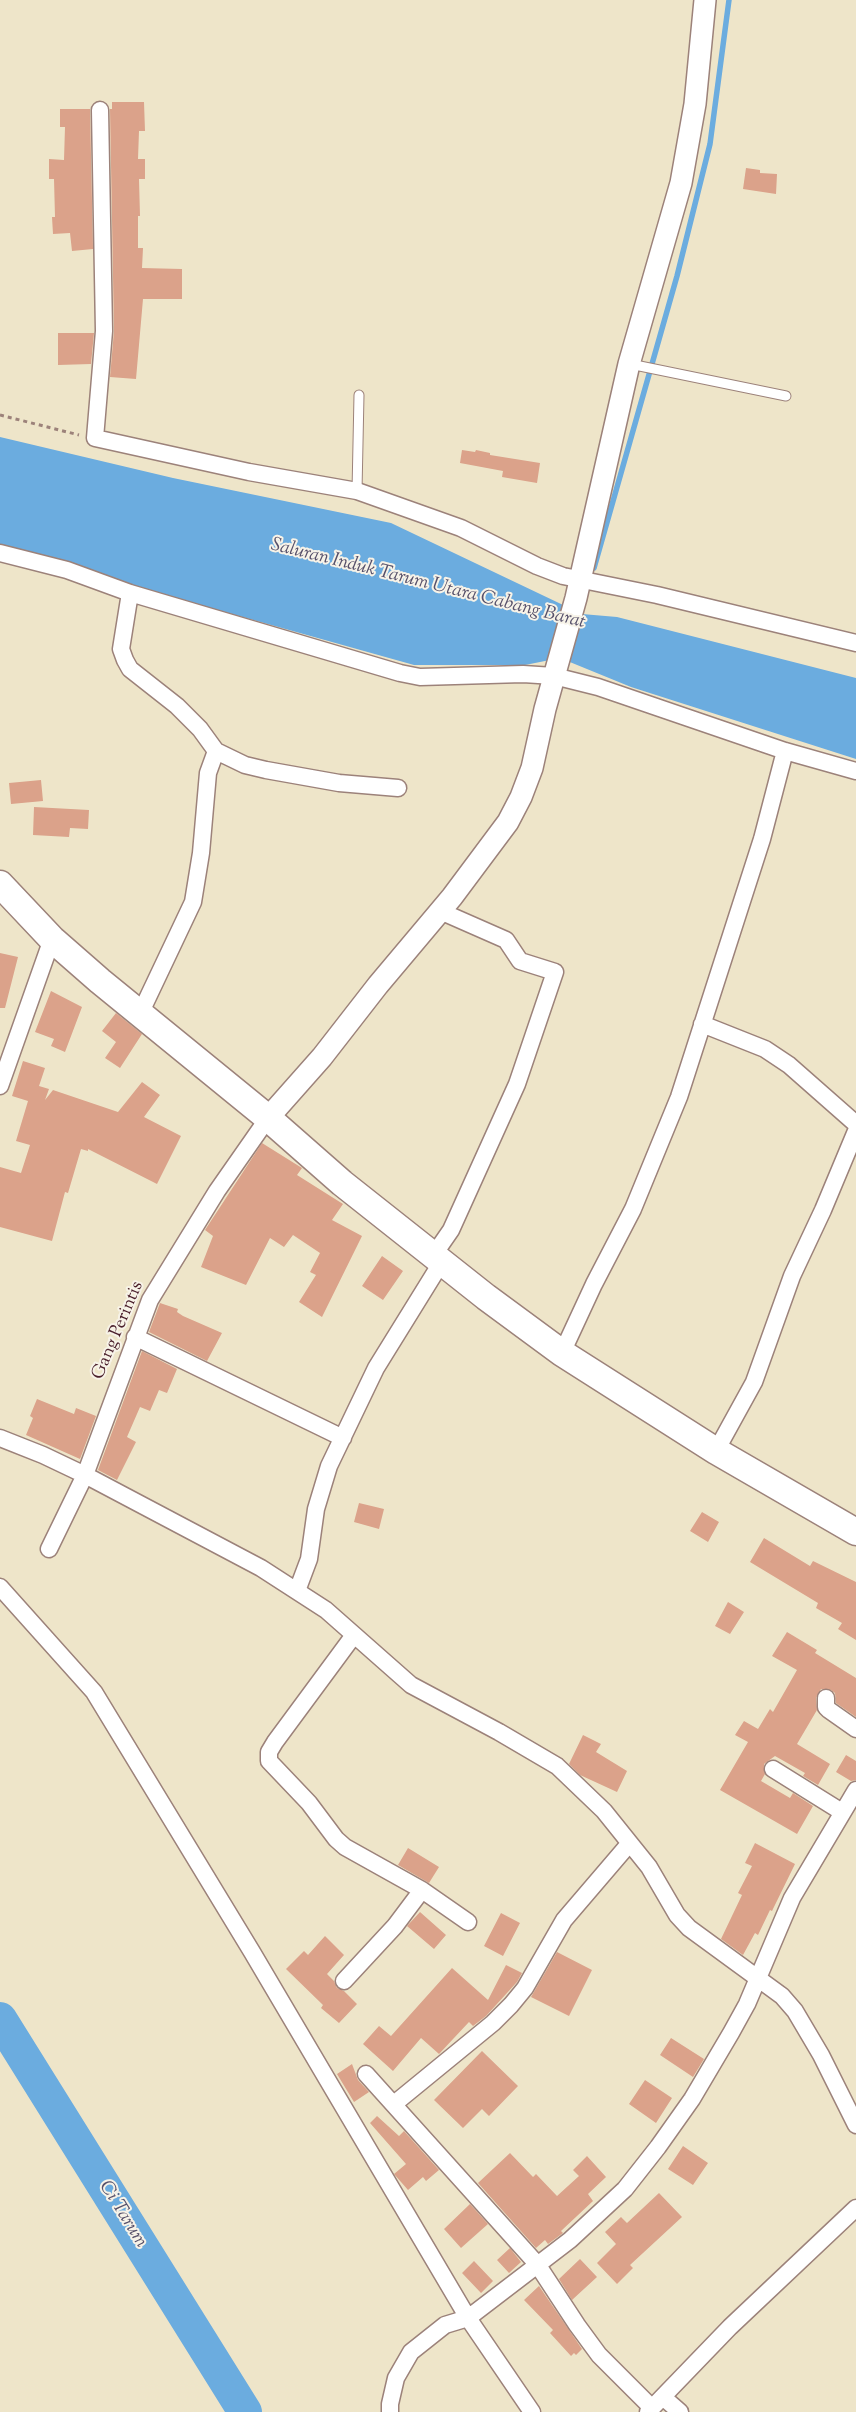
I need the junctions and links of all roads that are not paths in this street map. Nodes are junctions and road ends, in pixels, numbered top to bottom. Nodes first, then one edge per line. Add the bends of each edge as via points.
1 (705, 0) edge
2 (100, 110) dead end
3 (635, 365) junction
4 (359, 395) dead end
5 (786, 396) dead end
6 (357, 491) junction
7 (0, 553) edge
8 (578, 589) junction
9 (130, 593) junction
10 (856, 643) edge
11 (557, 667) junction
12 (216, 751) junction
13 (784, 751) junction
14 (856, 771) edge
15 (398, 788) dead end
16 (0, 884) edge
17 (440, 911) junction
18 (52, 939) junction
19 (140, 1014) junction
20 (702, 1024) junction
21 (0, 1086) edge
22 (268, 1118) junction
23 (856, 1124) edge
24 (856, 1131) edge
25 (437, 1259) junction
26 (135, 1337) junction
27 (562, 1353) junction
28 (0, 1438) edge
29 (343, 1438) junction
30 (716, 1451) junction
31 (85, 1475) junction
32 (856, 1532) edge
33 (49, 1549) dead end
34 (0, 1587) edge
35 (297, 1591) junction
36 (354, 1635) junction
37 (826, 1698) dead end
38 (856, 1729) edge
39 (773, 1769) dead end
40 (856, 1790) edge
41 (842, 1812) junction
42 (630, 1844) junction
43 (422, 1890) junction
44 (468, 1922) dead end
45 (758, 1977) junction
46 (344, 1981) dead end
47 (366, 2074) dead end
48 (394, 2104) junction
49 (856, 2126) edge
50 (856, 2208) edge
51 (537, 2264) junction
52 (468, 2318) junction
53 (655, 2406) edge
54 (390, 2412) edge
55 (532, 2412) edge
56 (680, 2412) edge

1 - 3 street via 696,104 681,183
2 - 6 street via 104,322 95,438 249,472
3 - 5 lane
3 - 8 street
4 - 6 lane
6 - 8 street via 461,528
7 - 9 street via 67,570
8 - 10 street via 657,595
8 - 11 street
9 - 11 street via 400,673 427,677 522,674
9 - 12 street via 121,649 125,660 130,669 177,706
11 - 13 street via 598,686
11 - 17 street via 532,768 521,797 508,822
12 - 15 street via 244,765 266,770 339,783
12 - 19 street via 208,773 193,902
13 - 14 street
13 - 20 street via 762,839
16 - 18 main road
17 - 22 street via 322,1057
17 - 25 street via 506,940 520,961 555,972 517,1084
18 - 19 main road
18 - 21 street
19 - 22 main road
20 - 23 street via 765,1049 789,1065
20 - 27 street via 679,1097 633,1209
22 - 25 main road
22 - 26 street, Gang Perintis via 206,1208 150,1300
24 - 30 street via 792,1276 754,1382
25 - 27 main road
25 - 29 street via 376,1368
26 - 29 street
26 - 31 street, Gang Perintis
27 - 30 main road
28 - 31 street
29 - 35 street via 322,1486 309,1559
30 - 32 main road
31 - 33 street, Gang Perintis
31 - 35 street via 261,1568
34 - 52 street via 94,1692
35 - 36 street via 326,1610
36 - 42 street via 411,1685 557,1766 604,1811
36 - 43 street via 275,1742 269,1752 269,1761 345,1848
37 - 38 street via 829,1710
39 - 41 street
40 - 41 street
41 - 45 street via 792,1898
42 - 45 street via 689,1928
42 - 48 street via 564,1920 511,2006
43 - 44 street
43 - 46 street via 395,1926
45 - 49 street via 795,2011
45 - 51 street via 732,2033 658,2148 625,2189 570,2240
47 - 48 street
48 - 51 street
50 - 53 street via 730,2327
51 - 52 street
51 - 53 street via 599,2355
52 - 54 street via 445,2325 411,2352 396,2378
52 - 55 street
53 - 56 street

